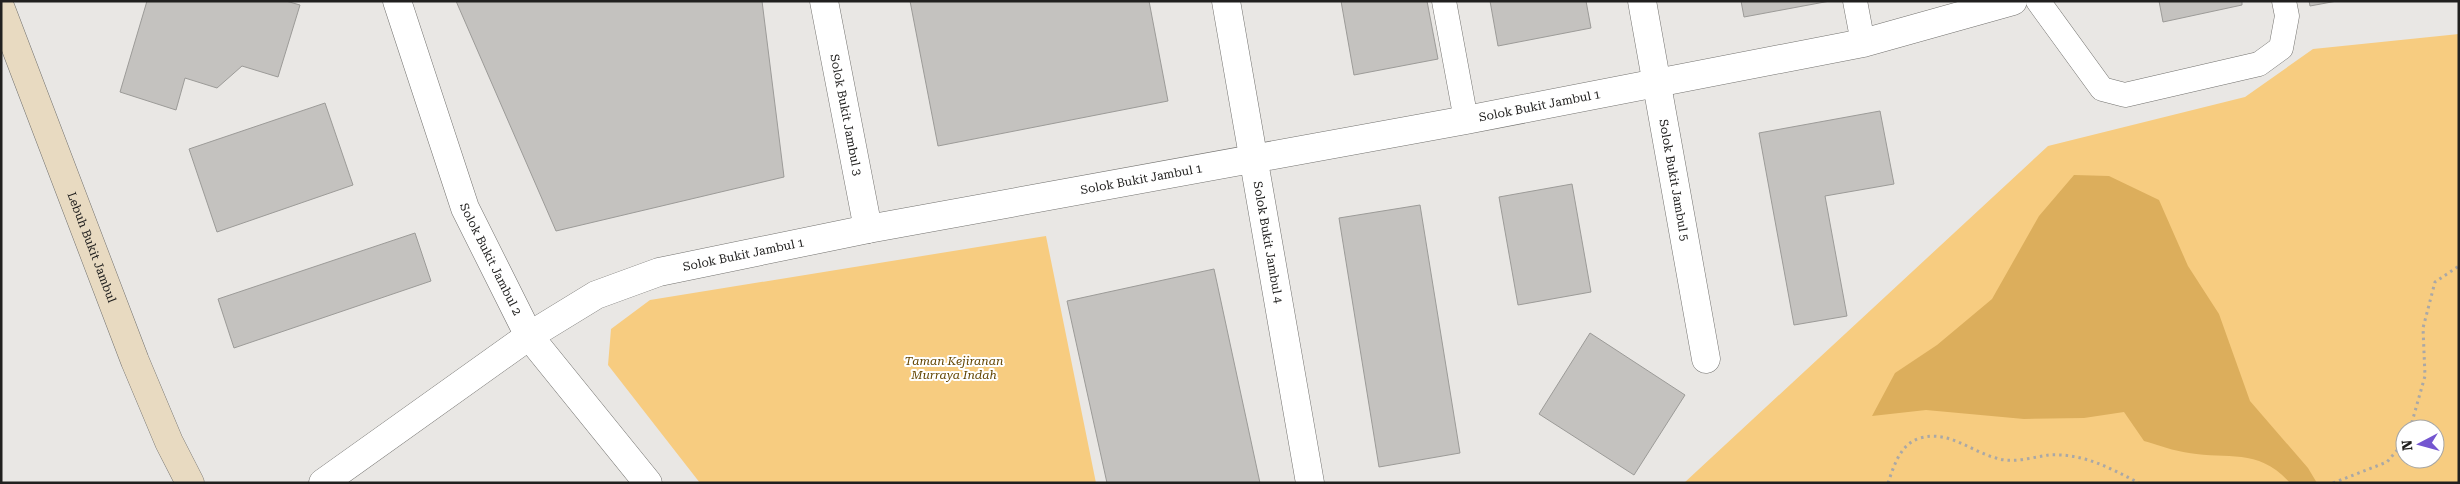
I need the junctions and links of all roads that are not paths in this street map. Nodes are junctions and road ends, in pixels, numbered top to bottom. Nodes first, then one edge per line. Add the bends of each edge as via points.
1 (397, 1) edge
2 (824, 1) edge
3 (1226, 1) edge
4 (1444, 1) edge
5 (1642, 1) edge
6 (1855, 1) edge
7 (2013, 1) edge
8 (2038, 1) edge
9 (2284, 1) edge
10 (1, 9) edge
11 (1863, 43) junction
12 (1658, 84) junction
13 (1466, 120) junction
14 (1254, 159) junction
15 (868, 229) junction
16 (529, 336) junction
17 (1706, 359) dead end
18 (190, 483) edge
19 (323, 483) edge
20 (648, 483) edge
21 (1310, 483) edge

1 - 16 street, Solok Bukit Jambul 2 via 465,208
2 - 15 street, Solok Bukit Jambul 3
3 - 14 street, Solok Bukit Jambul 4
4 - 13 lane
5 - 12 street, Solok Bukit Jambul 5
6 - 11 lane
7 - 11 street, Solok Bukit Jambul 1
8 - 9 lane via 2102,89 2125,95 2259,64 2282,48 2287,16
10 - 18 main road, Lebuh Bukit Jambul via 135,361
11 - 12 street, Solok Bukit Jambul 1
12 - 13 street, Solok Bukit Jambul 1
12 - 17 street, Solok Bukit Jambul 5
13 - 14 street, Solok Bukit Jambul 1
14 - 15 street, Solok Bukit Jambul 1
14 - 21 street, Solok Bukit Jambul 4
15 - 16 street, Solok Bukit Jambul 1 via 659,272 596,295
16 - 19 street, Solok Bukit Jambul 1
16 - 20 street, Solok Bukit Jambul 2

